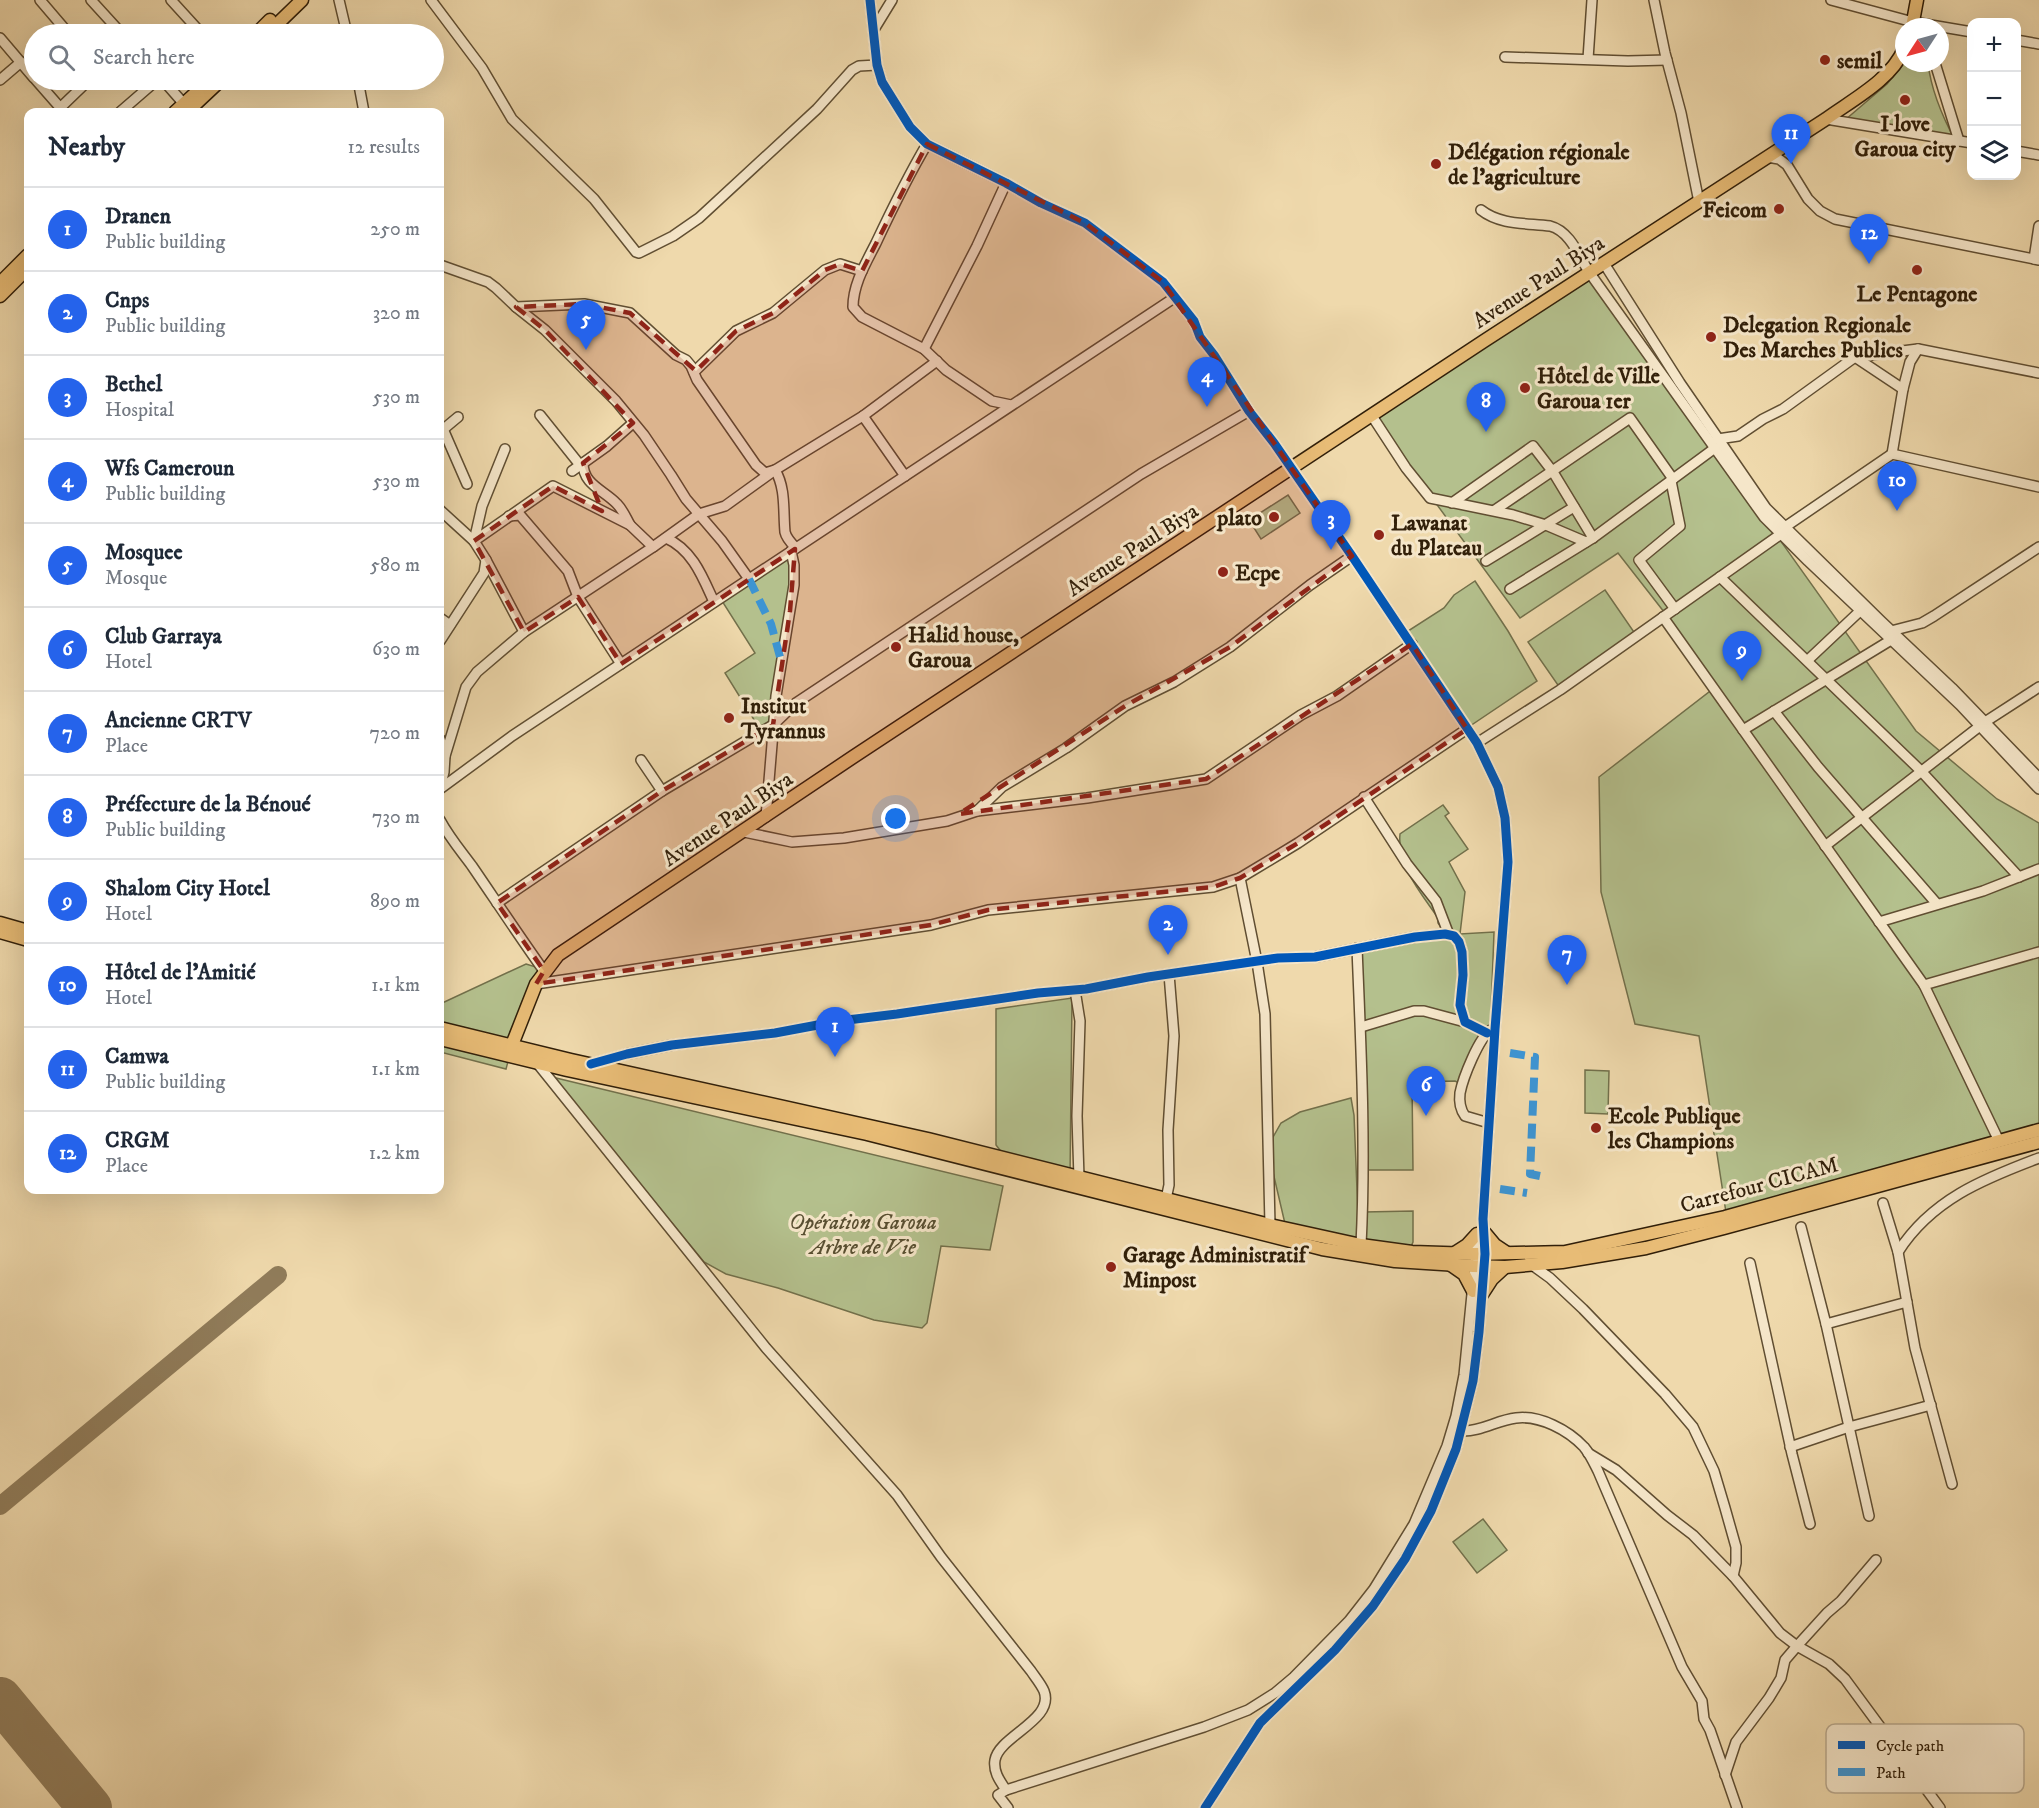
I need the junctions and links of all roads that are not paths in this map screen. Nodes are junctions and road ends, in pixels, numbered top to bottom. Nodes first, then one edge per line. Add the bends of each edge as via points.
1 (40, 0) edge
2 (91, 0) edge
3 (171, 0) edge
4 (290, 0) edge
5 (302, 0) edge
6 (339, 0) edge
7 (430, 0) edge
8 (870, 0) edge
9 (892, 0) edge
10 (1592, 0) edge
11 (1654, 0) edge
12 (1831, 0) edge
13 (1917, 0) edge
14 (1895, 18) edge
15 (1918, 18) edge
16 (60, 24) edge
17 (113, 24) edge
18 (193, 24) edge
19 (266, 24) edge
20 (277, 24) edge
21 (345, 24) edge
22 (1949, 29) edge
23 (873, 31) junction
24 (1967, 31) edge
25 (0, 38) edge
26 (2021, 41) edge
27 (2039, 44) edge
28 (1505, 57) dead end
29 (1588, 59) junction
30 (1667, 60) junction
31 (21, 62) junction
32 (1895, 63) edge
33 (877, 65) junction
34 (24, 66) edge
35 (1938, 72) edge
36 (0, 80) edge
37 (45, 90) edge
38 (80, 90) edge
39 (145, 90) edge
40 (169, 90) edge
41 (201, 90) edge
42 (208, 90) edge
43 (360, 90) edge
44 (60, 108) edge
45 (64, 108) edge
46 (125, 108) edge
47 (181, 108) edge
48 (184, 108) edge
49 (185, 108) edge
50 (363, 108) edge
51 (1826, 119) junction
52 (1959, 141) junction
53 (1967, 142) edge
54 (1788, 143) junction
55 (927, 144) junction
56 (2021, 152) edge
57 (2039, 155) edge
58 (1767, 157) junction
59 (1786, 165) junction
60 (1006, 183) junction
61 (1699, 202) junction
62 (1481, 210) dead end
63 (2039, 226) edge
64 (24, 259) edge
65 (2037, 259) edge
66 (1605, 265) dead end
67 (444, 266) edge
68 (862, 271) junction
69 (24, 272) edge
70 (1589, 272) junction
71 (0, 283) edge
72 (0, 296) edge
73 (1174, 298) junction
74 (516, 307) junction
75 (924, 349) junction
76 (1918, 349) junction
77 (1855, 357) junction
78 (937, 361) junction
79 (694, 372) junction
80 (2039, 373) edge
81 (1903, 389) junction
82 (1011, 405) junction
83 (1249, 411) junction
84 (540, 415) dead end
85 (863, 416) junction
86 (1372, 416) junction
87 (458, 417) dead end
88 (633, 423) junction
89 (444, 428) edge
90 (444, 436) edge
91 (1738, 436) junction
92 (1717, 444) junction
93 (505, 449) dead end
94 (1892, 454) junction
95 (1731, 457) junction
96 (578, 466) junction
97 (775, 470) junction
98 (1292, 470) junction
99 (1553, 472) junction
100 (905, 476) junction
101 (1672, 480) junction
102 (467, 484) dead end
103 (2039, 487) edge
104 (1452, 503) junction
105 (1574, 507) junction
106 (1495, 510) junction
107 (444, 514) edge
108 (699, 514) junction
109 (507, 517) junction
110 (630, 525) junction
111 (1546, 525) junction
112 (1783, 530) junction
113 (666, 538) junction
114 (1589, 540) junction
115 (474, 541) junction
116 (2039, 547) edge
117 (653, 548) junction
118 (793, 549) junction
119 (1352, 556) junction
120 (486, 560) junction
121 (1486, 561) dead end
122 (1720, 577) junction
123 (749, 579) junction
124 (1510, 589) dead end
125 (578, 597) junction
126 (714, 602) junction
127 (1675, 609) junction
128 (1860, 611) junction
129 (1663, 617) junction
130 (444, 621) edge
131 (450, 625) junction
132 (524, 632) junction
133 (444, 635) edge
134 (1891, 635) junction
135 (1412, 644) junction
136 (1808, 660) junction
137 (621, 664) junction
138 (1826, 678) junction
139 (2039, 687) edge
140 (1774, 711) junction
141 (1982, 724) junction
142 (773, 725) junction
143 (1467, 729) junction
144 (1743, 730) junction
145 (1477, 743) junction
146 (444, 753) edge
147 (445, 756) junction
148 (641, 760) dead end
149 (444, 771) edge
150 (1921, 771) junction
151 (2039, 778) edge
152 (444, 786) edge
153 (2039, 789) edge
154 (662, 791) junction
155 (1364, 797) junction
156 (977, 811) junction
157 (766, 817) junction
158 (1863, 817) junction
159 (444, 828) edge
160 (744, 832) junction
161 (1825, 846) junction
162 (2039, 869) edge
163 (2019, 877) junction
164 (1240, 878) junction
165 (497, 903) junction
166 (1937, 904) junction
167 (1879, 922) junction
168 (0, 923) edge
169 (24, 930) edge
170 (0, 932) edge
171 (1449, 934) junction
172 (24, 939) edge
173 (1357, 948) junction
174 (2039, 952) edge
175 (1257, 962) junction
176 (544, 970) junction
177 (1169, 974) junction
178 (536, 984) junction
179 (1924, 985) junction
180 (1075, 990) junction
181 (1465, 1022) junction
182 (522, 1026) junction
183 (1361, 1028) junction
184 (444, 1029) edge
185 (1491, 1031) junction
186 (444, 1040) edge
187 (531, 1051) junction
188 (513, 1052) junction
189 (537, 1063) junction
190 (591, 1064) junction
191 (1489, 1123) junction
192 (2039, 1130) edge
193 (1999, 1141) junction
194 (2039, 1142) edge
195 (2039, 1158) edge
196 (1079, 1178) junction
197 (1166, 1199) junction
198 (1883, 1203) dead end
199 (1270, 1225) junction
200 (1801, 1227) dead end
201 (1481, 1233) junction
202 (1361, 1245) junction
203 (1898, 1252) junction
204 (1508, 1254) junction
205 (1452, 1259) junction
206 (1479, 1260) junction
207 (1750, 1263) dead end
208 (1532, 1264) junction
209 (1505, 1267) junction
210 (1477, 1293) junction
211 (1907, 1302) junction
212 (1826, 1324) junction
213 (1931, 1405) junction
214 (1849, 1426) junction
215 (1461, 1431) junction
216 (1790, 1447) junction
217 (1455, 1449) junction
218 (1588, 1453) junction
219 (1952, 1484) dead end
220 (1869, 1516) dead end
221 (1810, 1524) dead end
222 (1876, 1560) dead end
223 (1733, 1576) junction
224 (1797, 1646) junction
225 (1878, 1724) edge
226 (1725, 1775) junction
227 (1002, 1793) junction
228 (1929, 1793) edge
229 (1008, 1808) edge
230 (1204, 1808) edge
231 (1737, 1808) edge
232 (1940, 1808) edge

1 - 16 street
2 - 17 street
3 - 18 street
4 - 19 main road
5 - 20 main road
6 - 21 street
7 - 33 street via 482,68 512,119 594,199 639,253 699,218 817,110 852,70
8 - 23 street
9 - 23 street
10 - 29 street
11 - 30 street
12 - 14 street
13 - 15 main road
22 - 24 street
23 - 33 street
25 - 31 street
26 - 27 street
28 - 29 street
29 - 30 street
30 - 61 street
31 - 34 street
31 - 36 street
32 - 51 main road, Avenue Paul Biya via 1879,80
33 - 55 street via 882,82 910,127
35 - 52 street
37 - 44 street
38 - 45 street
39 - 46 street
40 - 47 street
41 - 48 main road
42 - 49 main road
43 - 50 street
51 - 52 street
51 - 54 main road, Avenue Paul Biya
52 - 53 street
54 - 58 main road, Avenue Paul Biya
54 - 59 street
55 - 60 street
55 - 68 street
56 - 57 street
58 - 59 street
58 - 61 main road, Avenue Paul Biya
59 - 65 street via 1808,199 1835,219
60 - 73 street via 1085,223 1163,282
60 - 75 street
61 - 70 main road, Avenue Paul Biya
62 - 70 street via 1501,221 1558,228
63 - 65 street
64 - 71 main road
66 - 92 street
67 - 74 street via 488,282
68 - 75 street via 853,294 853,307 862,317
68 - 79 street via 840,264 825,270 773,313 736,331
69 - 72 main road
70 - 86 main road, Avenue Paul Biya
70 - 92 street
73 - 82 street
73 - 83 street via 1194,321 1200,338
74 - 79 street via 584,304 630,313 686,360
74 - 88 street via 553,338
75 - 78 street
76 - 77 street
76 - 80 street
76 - 81 street
77 - 81 street
77 - 91 street
78 - 82 street via 992,401
78 - 85 street
79 - 97 street via 756,465 765,473
81 - 94 street
82 - 100 street
83 - 98 street
83 - 142 street via 1132,480 796,703
84 - 96 street
85 - 97 street
85 - 100 street
86 - 98 main road, Avenue Paul Biya
86 - 104 street via 1430,498
87 - 89 street
88 - 96 street
88 - 108 street
90 - 102 street
91 - 92 street
91 - 95 street
92 - 95 street
92 - 101 street
92 - 112 street via 1764,517
93 - 115 street via 482,506
94 - 103 street
94 - 112 street
95 - 112 street
96 - 110 street via 616,503
97 - 108 street via 725,506
97 - 118 street via 782,486 785,533
98 - 119 street
98 - 157 main road, Avenue Paul Biya
99 - 101 street via 1630,418
99 - 104 street via 1533,446
99 - 105 street
99 - 106 street
100 - 118 street
101 - 114 street
101 - 127 street via 1680,526 1639,560
104 - 106 street
105 - 111 street
105 - 114 street
106 - 111 street
107 - 115 street
108 - 113 street
108 - 123 street
109 - 110 street via 553,486
109 - 115 street
109 - 125 street via 520,515 568,571
110 - 117 street
111 - 114 street
111 - 121 street
112 - 122 street
112 - 128 street
112 - 134 street
113 - 117 street
113 - 126 street via 693,560
114 - 124 street
115 - 120 street
116 - 134 street via 1934,616
117 - 125 street
118 - 123 street
118 - 142 street via 794,585
119 - 135 street
119 - 156 street via 1230,646 1174,682 1125,706 1002,788
120 - 131 street via 484,573
120 - 132 street
122 - 127 street
122 - 136 street
123 - 126 street
125 - 132 street
125 - 137 street
126 - 137 street
127 - 129 street
128 - 134 street
128 - 136 street
129 - 144 street
129 - 145 street
130 - 131 street
131 - 133 street
132 - 147 street via 470,680
134 - 138 street
134 - 141 street
135 - 143 street
135 - 156 street via 1206,779
136 - 138 street
137 - 152 street
138 - 140 street
138 - 150 street
139 - 141 street
140 - 144 street
140 - 158 street
141 - 150 street
141 - 151 street
141 - 153 street
142 - 154 street
142 - 157 street
143 - 145 street
143 - 155 street
144 - 161 street
145 - 185 street via 1498,787 1508,862
146 - 147 street
147 - 149 street
148 - 154 street
150 - 158 street
150 - 163 street
154 - 165 street
155 - 164 street
155 - 171 street via 1436,901
156 - 160 street via 904,829 801,842
157 - 160 main road, Avenue Paul Biya
158 - 161 street
158 - 166 street
159 - 165 street
160 - 176 main road, Avenue Paul Biya via 558,955
161 - 167 street
162 - 163 street
163 - 166 street
164 - 175 street
164 - 178 street via 1213,886 988,910 922,927
165 - 176 street
166 - 167 street
167 - 179 street
168 - 169 main road
170 - 172 main road
171 - 173 street
171 - 181 street via 1459,942 1462,952 1460,1005
173 - 175 street via 1315,957
173 - 183 street
174 - 179 street
175 - 177 street
175 - 199 street via 1265,1014
176 - 178 main road, Avenue Paul Biya
177 - 180 street
177 - 197 street via 1174,1036
178 - 182 main road, Avenue Paul Biya
179 - 193 street
180 - 190 street via 672,1045
180 - 196 street via 1080,1021
181 - 183 street via 1414,1011
181 - 185 street
182 - 187 main road
182 - 188 main road, Avenue Paul Biya
183 - 202 street
184 - 188 main road
185 - 191 street
185 - 191 street via 1473,1060 1460,1093 1465,1116
186 - 188 main road
187 - 188 main road
187 - 190 main road
188 - 189 main road
189 - 205 main road via 867,1134 1322,1249 1383,1259
189 - 227 street via 766,1348 897,1495 1044,1690 1041,1710 1001,1748 995,1760
190 - 196 main road via 809,1111
191 - 201 street
192 - 193 main road, Carrefour CICAM
193 - 204 main road, Carrefour CICAM via 1725,1217 1565,1252
194 - 208 main road via 1646,1248
195 - 203 street via 1958,1192 1935,1208
196 - 197 main road
197 - 199 main road
198 - 203 street
199 - 202 main road
200 - 212 street
201 - 204 main road
201 - 205 main road
201 - 206 street
202 - 205 main road
203 - 211 street
204 - 206 main road, Carrefour CICAM
205 - 206 main road
205 - 210 main road
206 - 209 main road
206 - 210 street
207 - 216 street
208 - 209 main road
208 - 223 street via 1576,1302 1693,1427 1714,1471 1736,1547
209 - 210 main road
210 - 215 street via 1473,1381
210 - 217 street via 1456,1416
211 - 212 street
211 - 213 street
212 - 214 street
213 - 214 street
213 - 219 street
214 - 216 street
214 - 220 street
215 - 217 street
215 - 218 street via 1515,1418 1542,1420 1570,1436
216 - 221 street
217 - 227 street via 1374,1589 1321,1652 1275,1693 1248,1710 1204,1727
217 - 230 street via 1431,1510 1405,1559 1378,1598 1335,1650 1248,1737
218 - 223 street via 1635,1485
218 - 226 street via 1682,1667 1702,1701 1704,1719
222 - 224 street
223 - 224 street via 1779,1634
224 - 225 street via 1829,1664 1845,1679
224 - 226 street via 1785,1660 1769,1698 1736,1742
226 - 231 street
227 - 229 street
228 - 232 street

